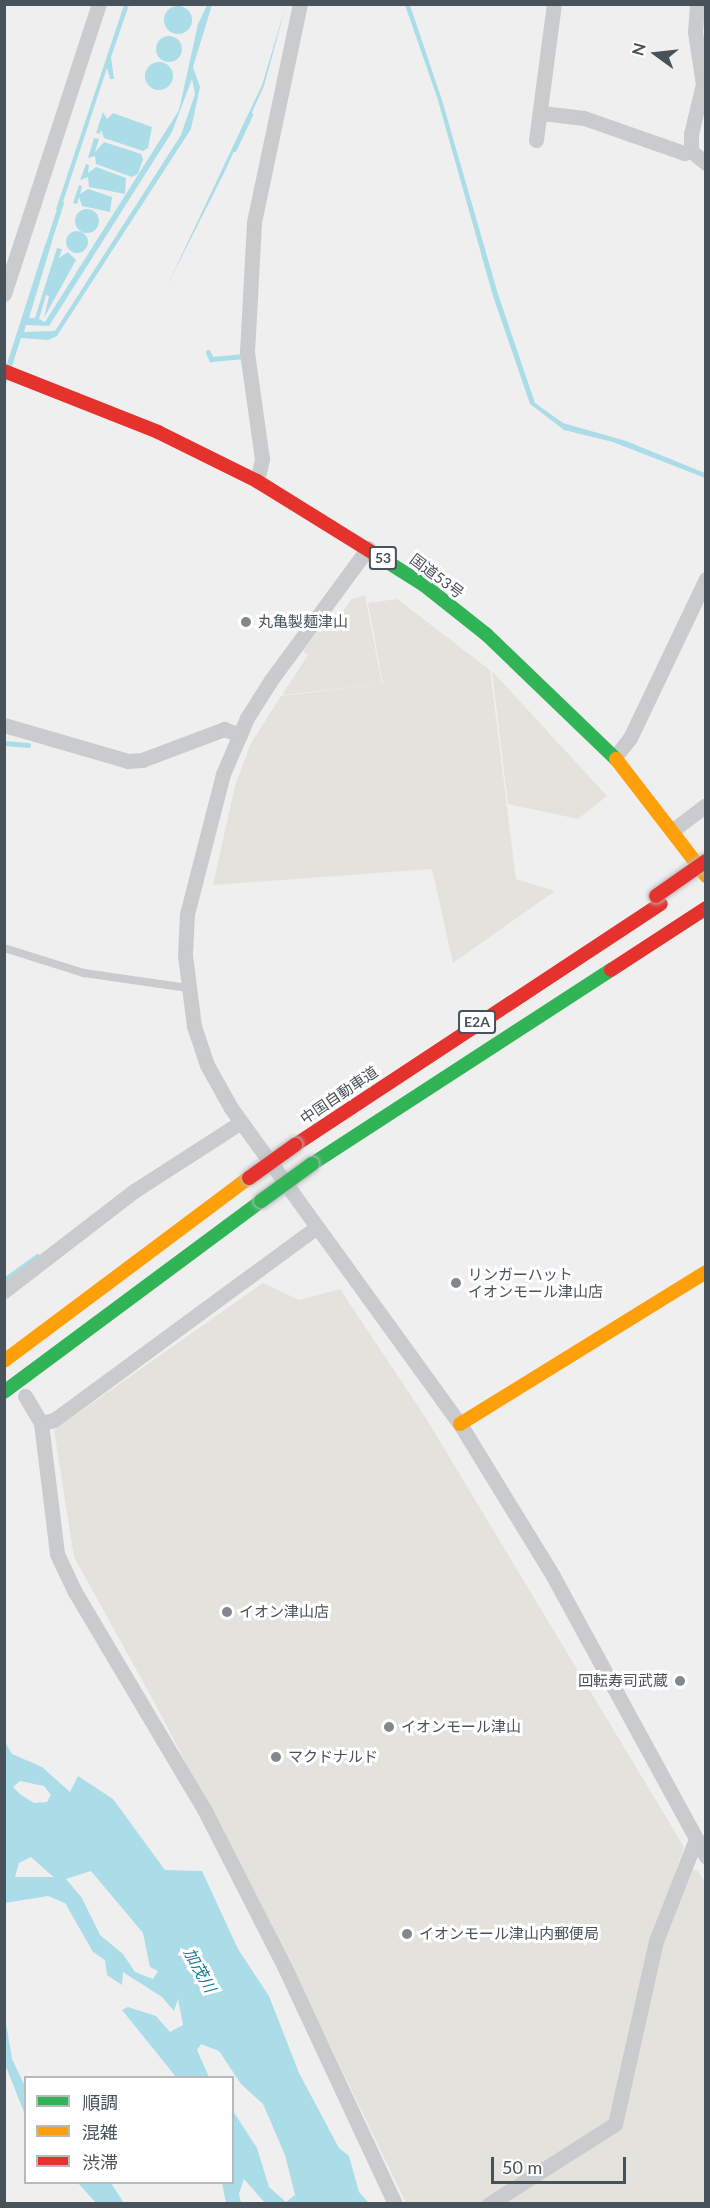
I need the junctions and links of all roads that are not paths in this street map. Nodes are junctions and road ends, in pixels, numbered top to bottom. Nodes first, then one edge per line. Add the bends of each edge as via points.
1 (99, 4) edge
2 (300, 4) edge
3 (554, 4) edge
4 (697, 4) edge
5 (542, 113) junction
6 (536, 140) dead end
7 (691, 151) junction
8 (705, 163) edge
9 (4, 294) edge
10 (4, 371) edge
11 (257, 481) junction
12 (368, 548) junction
13 (705, 579) edge
14 (4, 725) edge
15 (240, 735) junction
16 (615, 757) junction
17 (705, 806) edge
18 (673, 830) junction
19 (687, 850) junction
20 (705, 861) edge
21 (705, 876) edge
22 (705, 887) edge
23 (658, 900) junction
24 (705, 908) edge
25 (705, 920) edge
26 (676, 933) junction
27 (4, 948) edge
28 (188, 988) junction
29 (241, 1122) junction
30 (315, 1228) junction
31 (705, 1272) edge
32 (4, 1291) edge
33 (4, 1360) edge
34 (8, 1389) edge
35 (25, 1396) dead end
36 (41, 1424) junction
37 (460, 1424) junction
38 (702, 1846) edge
39 (395, 2204) edge
40 (489, 2204) edge

1 - 9 street
2 - 11 street via 254,222 247,352 262,459
3 - 5 street
4 - 7 street via 695,32 703,84
5 - 6 street
5 - 7 street via 593,120 684,153
7 - 8 street
10 - 11 main road, 国道53号 / 53 via 158,432
11 - 12 main road, 国道53号 / 53
12 - 15 street via 271,680
12 - 16 main road, 国道53号 / 53 via 424,585 487,635
13 - 16 street via 630,738
14 - 15 street via 128,760 142,760 224,729
15 - 28 street via 210,814 194,882 185,954
16 - 18 main road, 国道53号 / 53
17 - 18 street
18 - 19 main road, 国道53号 / 53
19 - 21 main road, 国道53号 / 53
19 - 22 main road, 国道53号 / 53
20 - 23 main road, bridge
21 - 23 main road, 中国自動車道 / E2A
23 - 33 main road, 中国自動車道 / E2A, bridge via 295,1145
24 - 26 main road, E2A
25 - 26 main road
26 - 34 main road, E2A, bridge via 503,1037 312,1164
27 - 28 lane via 84,973
28 - 29 street via 207,1065
29 - 30 street
29 - 32 street via 134,1191
30 - 36 street via 54,1420
30 - 37 street
31 - 37 main road
35 - 36 street
36 - 39 street via 57,1554 75,1592 210,1820 285,1968
37 - 38 street via 553,1576
38 - 40 street via 656,1941 615,2124

